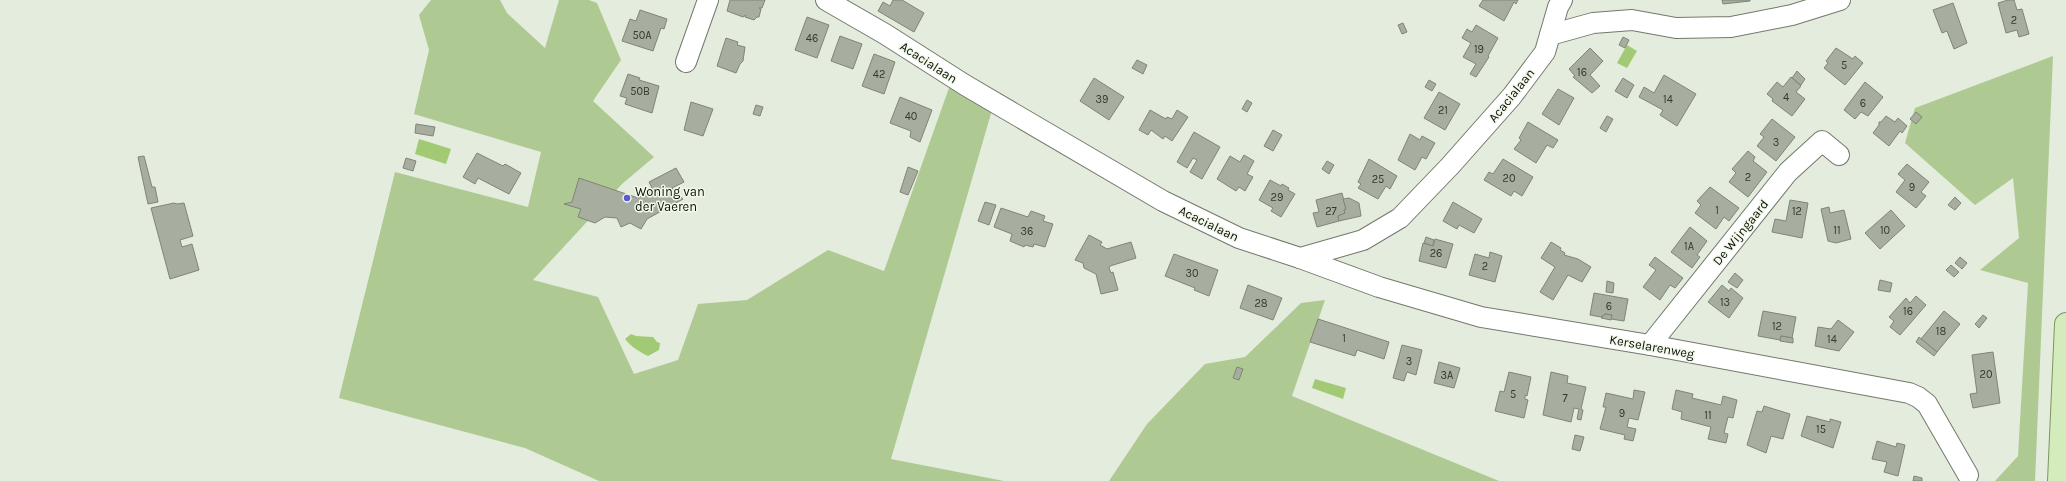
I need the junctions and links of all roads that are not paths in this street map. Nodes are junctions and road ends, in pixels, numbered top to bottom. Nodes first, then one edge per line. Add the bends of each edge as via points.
1 (708, 0) edge
2 (826, 0) edge
3 (1562, 0) edge
4 (1840, 0) edge
5 (1551, 32) junction
6 (686, 62) dead end
7 (1839, 155) dead end
8 (1300, 258) junction
9 (2066, 324) edge
10 (1650, 345) junction
11 (1968, 475) dead end
12 (2059, 481) edge

1 - 6 street
2 - 8 street, Acacialaan via 965,85 1164,201 1239,238
3 - 5 street, Acacialaan
4 - 5 street via 1792,15 1731,27 1676,28 1632,20 1592,23
5 - 8 street, Acacialaan via 1545,52 1512,96 1400,218 1363,240
7 - 10 street, De Wijngaard via 1822,141 1788,172
8 - 10 street, Kerselarenweg via 1379,287 1481,317
9 - 12 main road
10 - 11 street, Kerselarenweg via 1909,393 1927,404

